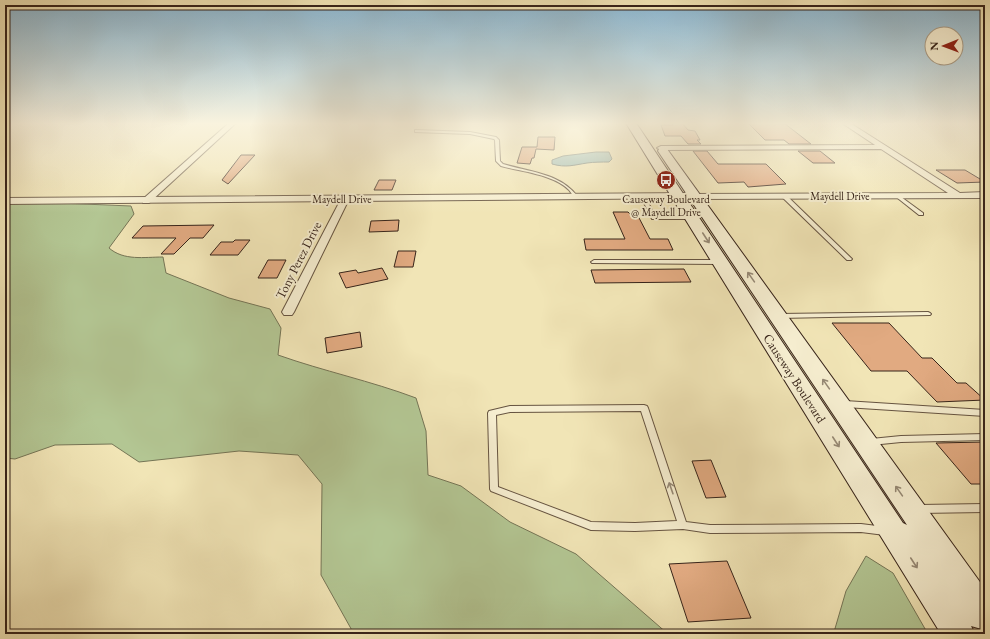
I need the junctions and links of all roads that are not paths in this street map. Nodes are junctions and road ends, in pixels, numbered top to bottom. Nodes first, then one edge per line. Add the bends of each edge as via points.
1 (199, 153) edge
2 (498, 153) edge
3 (654, 153) edge
4 (664, 153) edge
5 (891, 153) edge
6 (896, 195) junction
7 (958, 195) junction
8 (985, 195) edge
9 (784, 196) junction
10 (643, 197) junction
11 (687, 197) junction
12 (576, 198) junction
13 (345, 199) junction
14 (5, 201) edge
15 (146, 201) junction
16 (921, 214) dead end
17 (693, 218) junction
18 (849, 259) dead end
19 (594, 262) dead end
20 (721, 262) junction
21 (288, 312) dead end
22 (928, 314) dead end
23 (778, 316) junction
24 (839, 404) junction
25 (985, 413) edge
26 (985, 437) edge
27 (866, 443) junction
28 (985, 508) edge
29 (911, 509) junction
30 (683, 525) junction
31 (893, 531) junction
32 (985, 615) edge
33 (985, 619) edge
34 (959, 634) edge

1 - 15 street
2 - 12 lane via 498,161 502,165 558,182 569,188
3 - 11 main road, Causeway Boulevard
4 - 11 main road, Causeway Boulevard
5 - 7 street
6 - 7 street, Maydell Drive
6 - 9 street, Maydell Drive
6 - 16 lane
7 - 8 street, Maydell Drive
9 - 11 street, Maydell Drive
9 - 18 lane
10 - 11 street, Maydell Drive
10 - 12 street, Maydell Drive
10 - 17 lane via 654,218
11 - 17 main road, Causeway Boulevard
23 -> 11 main road, Causeway Boulevard
12 - 13 street, Maydell Drive
13 - 15 street, Maydell Drive
13 - 21 street, Tony Perez Drive
14 - 15 street, Maydell Drive
17 -> 20 main road, Causeway Boulevard
19 - 20 lane
20 -> 31 main road, Causeway Boulevard
22 - 23 lane
24 -> 23 main road, Causeway Boulevard
24 - 25 lane
24 - 27 main road, Causeway Boulevard
26 - 27 lane via 901,439
29 -> 27 main road, Causeway Boulevard
28 - 29 lane
29 - 32 main road, Causeway Boulevard
30 -> 30 lane via 644,408 510,409 492,413 494,489 591,526
30 - 31 lane via 710,529 861,528
31 - 33 main road via 917,542 961,603
31 -> 34 main road, Causeway Boulevard

